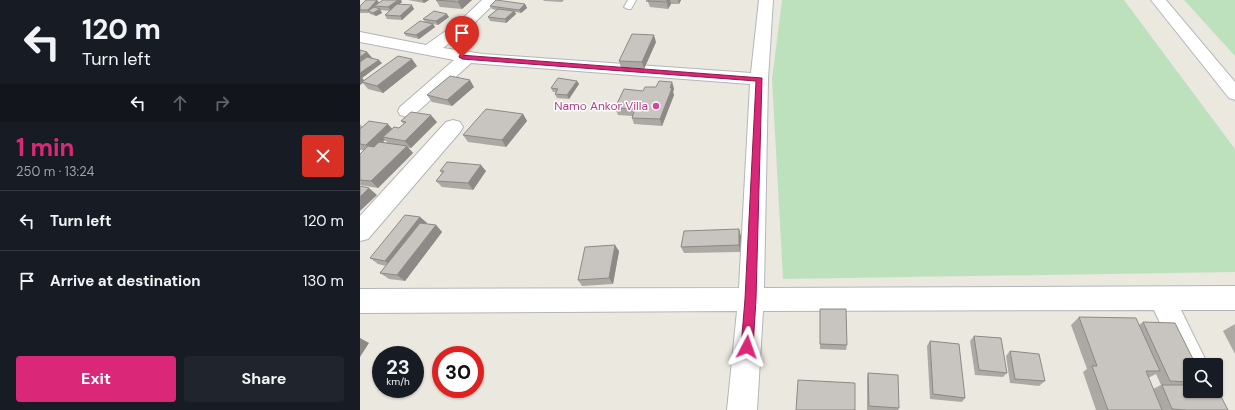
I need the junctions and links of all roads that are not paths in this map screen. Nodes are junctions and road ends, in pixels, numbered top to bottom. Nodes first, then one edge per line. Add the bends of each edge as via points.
1 (491, 0) edge
2 (766, 0) edge
3 (1158, 0) edge
4 (360, 37) edge
5 (430, 50) junction
6 (467, 58) junction
7 (759, 79) junction
8 (1235, 94) edge
9 (407, 111) dead end
10 (453, 126) dead end
11 (360, 232) edge
12 (1235, 298) edge
13 (751, 299) junction
14 (1162, 299) junction
15 (360, 301) edge
16 (1191, 358) edge
17 (742, 410) edge

1 - 5 street via 465,24
2 - 7 street
3 - 8 street
4 - 5 street
5 - 6 street
6 - 7 street
6 - 9 street
7 - 13 street
10 - 11 street
12 - 14 street
13 - 14 street
13 - 15 street
13 - 17 street
14 - 16 street

